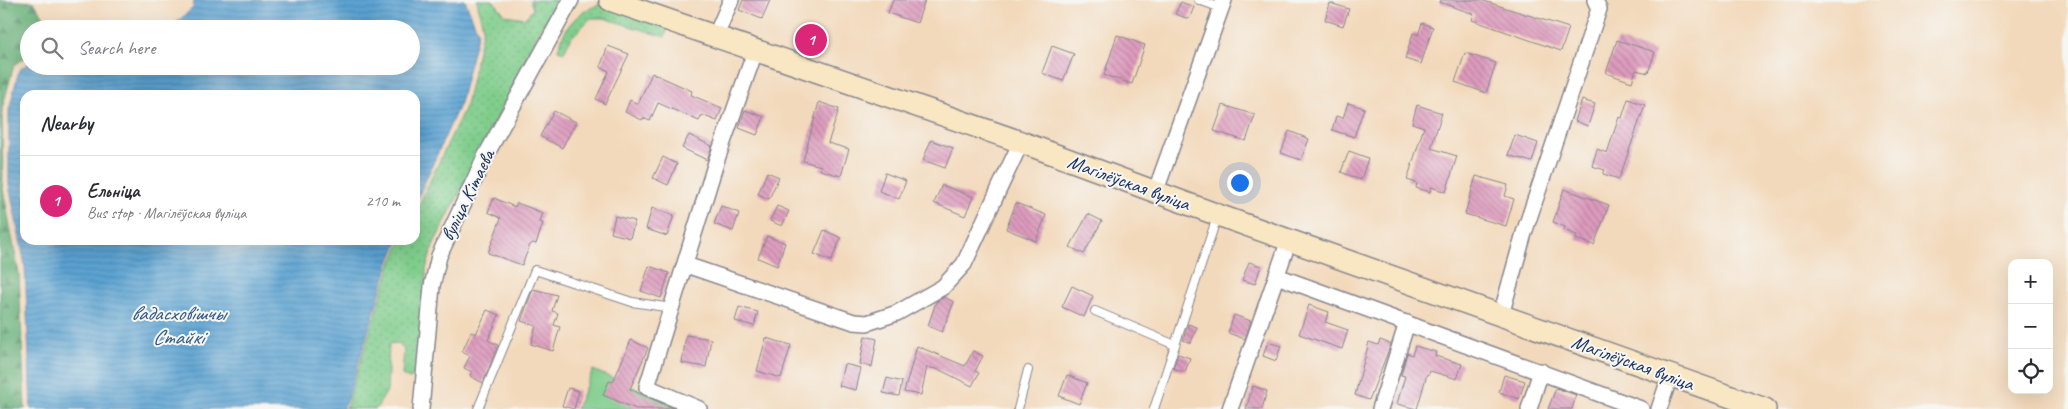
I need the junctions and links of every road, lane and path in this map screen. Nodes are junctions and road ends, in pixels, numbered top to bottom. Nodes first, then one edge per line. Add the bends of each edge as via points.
1 (572, 0) edge
2 (610, 0) edge
3 (731, 0) edge
4 (1199, 0) edge
5 (1596, 0) edge
6 (1222, 4) edge
7 (716, 35) junction
8 (756, 49) junction
9 (1021, 142) junction
10 (1155, 193) junction
11 (1218, 215) junction
12 (1289, 240) junction
13 (686, 265) junction
14 (1277, 276) junction
15 (672, 308) junction
16 (1095, 311) dead end
17 (1501, 315) junction
18 (1407, 324) junction
19 (1175, 345) junction
20 (1028, 370) dead end
21 (1541, 371) junction
22 (1670, 376) junction
23 (422, 409) edge
24 (478, 409) edge
25 (699, 409) edge
26 (1018, 409) edge
27 (1154, 409) edge
28 (1230, 409) edge
29 (1380, 409) edge
30 (1528, 409) edge
31 (1641, 409) edge
32 (1659, 409) edge
33 (1765, 409) edge

1 - 23 street, вуліца Кітаева via 486,155 439,256 432,286
2 - 7 main road
3 - 7 street
4 - 6 lane
5 - 17 street via 1599,9 1524,233
6 - 10 street
7 - 8 main road
8 - 9 main road, Магілёўская вуліца
8 - 13 street via 717,159
9 - 10 main road, Магілёўская вуліца
9 - 13 street via 964,264 943,287 897,313 867,323 854,322
10 - 11 main road, Магілёўская вуліца
11 - 12 main road, Магілёўская вуліца
11 - 19 lane
12 - 14 street
12 - 17 main road, Магілёўская вуліца
13 - 15 street
14 - 18 street
14 - 28 street
15 - 24 lane via 632,302 535,270
15 - 25 street via 647,387
16 - 19 lane
17 - 22 main road, Магілёўская вуліца
18 - 21 street
18 - 29 street
19 - 27 lane
20 - 26 lane
21 - 30 street
21 - 31 street
22 - 32 street
22 - 33 main road, Магілёўская вуліца

